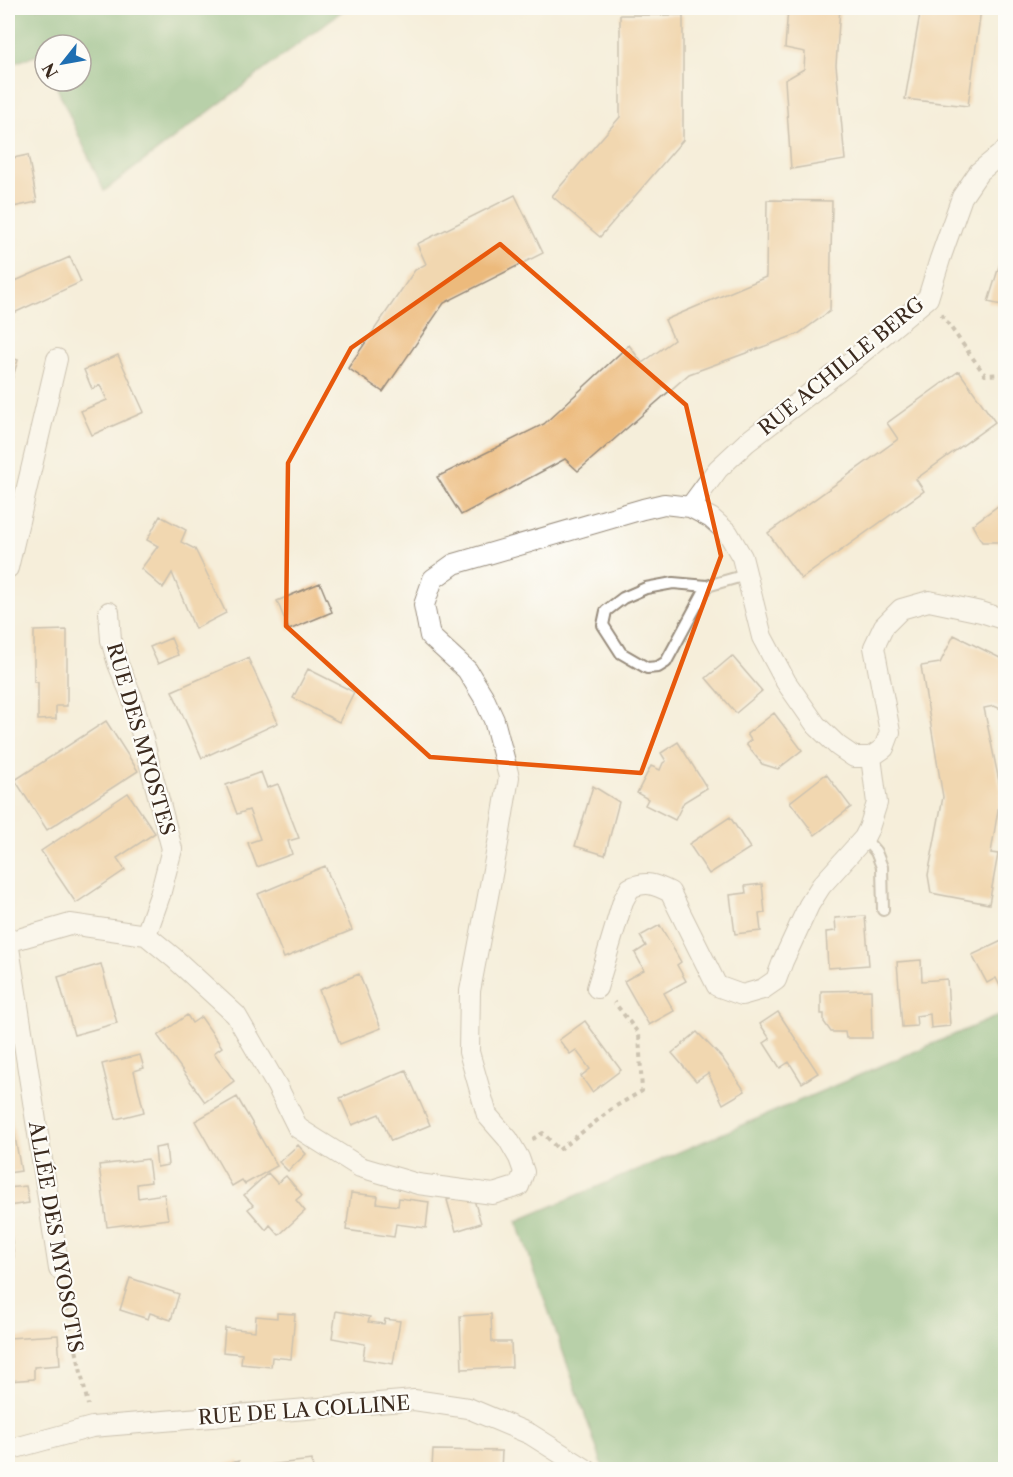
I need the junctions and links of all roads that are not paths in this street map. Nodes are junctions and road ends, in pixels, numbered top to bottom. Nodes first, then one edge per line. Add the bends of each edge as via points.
1 (1005, 150) edge
2 (57, 359) dead end
3 (690, 507) junction
4 (8, 568) edge
5 (746, 575) junction
6 (707, 586) junction
7 (109, 612) dead end
8 (1005, 620) edge
9 (871, 757) junction
10 (864, 838) junction
11 (883, 910) dead end
12 (146, 935) junction
13 (8, 941) edge
14 (598, 986) road end
15 (58, 1269) road end
16 (8, 1450) edge
17 (587, 1470) edge

1 - 3 street, RUE ACHILLE BERG via 980,172 962,197 928,298 747,442 718,469
2 - 4 street
3 - 5 street via 728,533 742,557
3 - 12 street via 664,504 454,564 433,579 424,605 430,636 467,670 483,696 494,720 509,777 470,992 469,1052 487,1115 519,1158 524,1172 519,1186 493,1194 418,1184 360,1167 298,1128 236,1015
5 - 6 lane
5 - 9 street via 762,637 786,682 816,725 838,746 854,757
6 - 6 lane via 673,583 646,588 623,597 606,611 603,625 621,653 646,668 658,667 666,662
7 - 12 street, RUE DES MYOSTES via 111,640 132,697 172,849
8 - 9 street via 929,601 901,609 884,626 874,647 890,732 884,748
9 - 10 street via 877,803
10 - 11 lane via 882,867
10 - 14 street via 821,886 809,904 776,980 763,988 742,995 717,986 670,892 642,883 630,888 623,901
12 - 13 street via 70,924
13 - 15 street, ALLÉE DES MYOSOTIS
16 - 17 street, RUE DE LA COLLINE via 92,1427 414,1400 468,1408 530,1434

